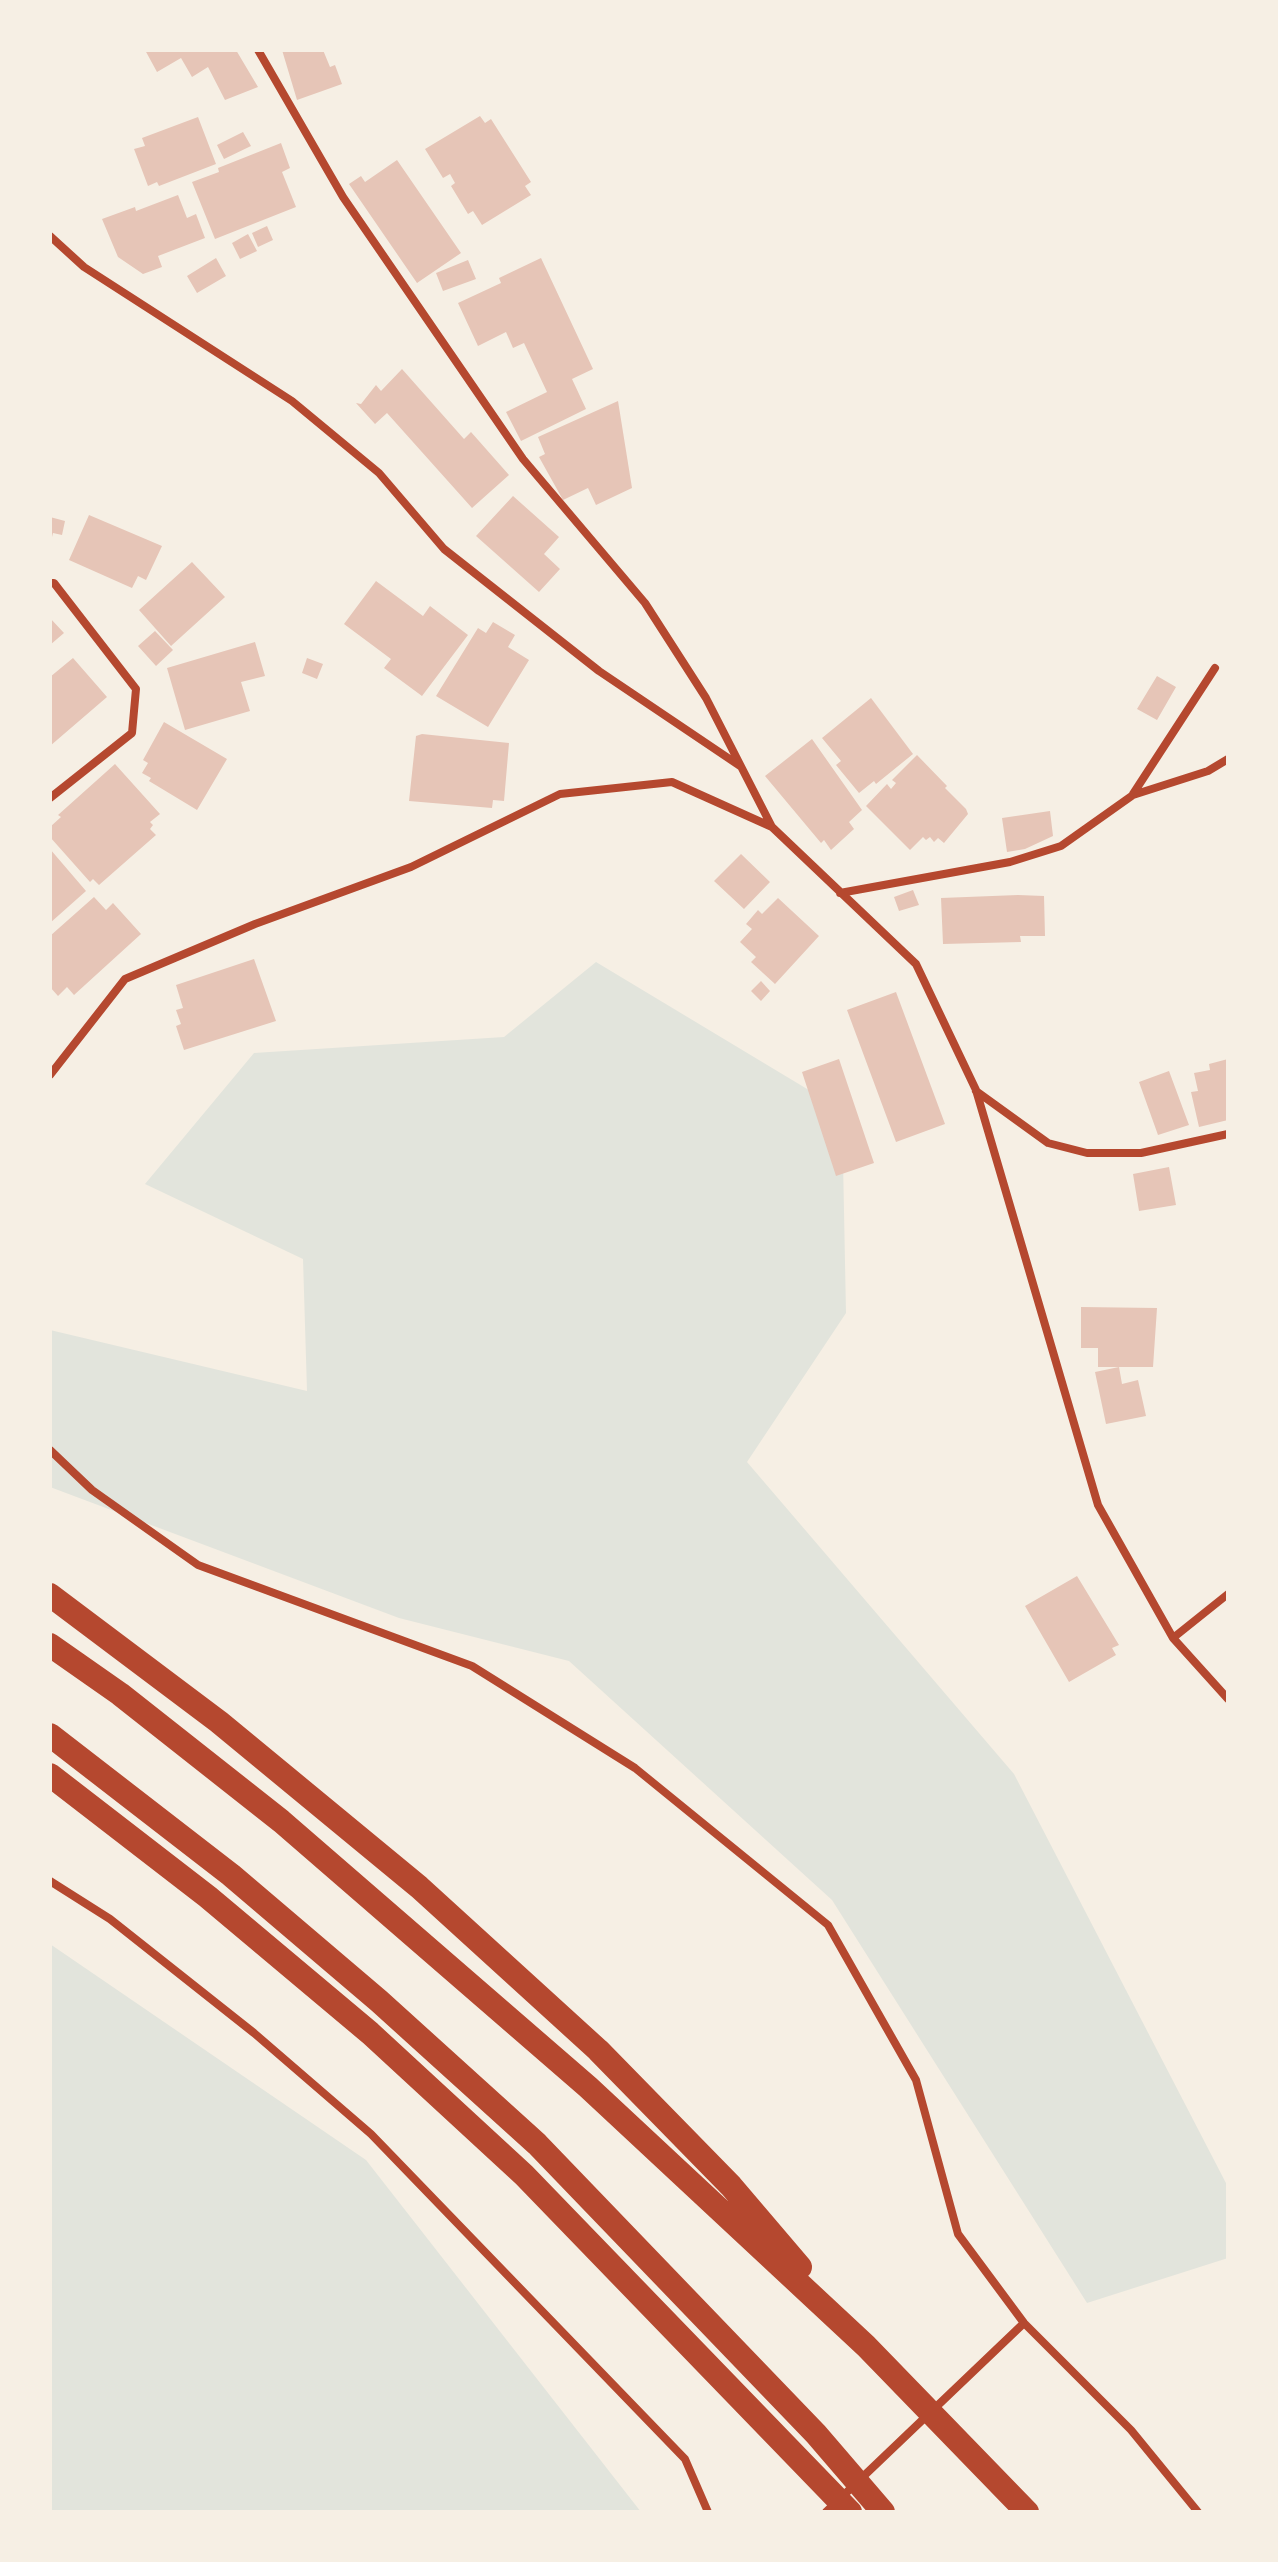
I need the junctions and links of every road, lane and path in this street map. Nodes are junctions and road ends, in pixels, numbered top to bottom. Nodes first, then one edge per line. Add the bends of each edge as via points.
1 (258, 50) edge
2 (50, 236) edge
3 (50, 583) edge
4 (1215, 668) dead end
5 (1228, 759) edge
6 (744, 769) junction
7 (1133, 795) junction
8 (50, 798) edge
9 (772, 827) junction
10 (840, 893) junction
11 (50, 1075) edge
12 (976, 1090) junction
13 (1228, 1134) edge
14 (50, 1450) edge
15 (1228, 1594) edge
16 (50, 1595) edge
17 (1173, 1638) junction
18 (50, 1645) edge
19 (1228, 1699) edge
20 (50, 1735) edge
21 (50, 1775) edge
22 (50, 1881) edge
23 (1024, 2323) junction
24 (866, 2346) junction
25 (708, 2512) edge
26 (826, 2512) edge
27 (850, 2512) edge
28 (883, 2512) edge
29 (1027, 2512) edge
30 (1198, 2512) edge

1 - 6 street via 343,197 523,459 645,603
2 - 6 street via 84,267 292,401 379,473 444,549 599,671
3 - 8 street via 136,689 132,733
4 - 7 street
5 - 7 street via 1208,771
6 - 9 street
7 - 10 street via 1061,846 1010,862
9 - 10 street
9 - 11 street via 672,782 560,794 411,867 125,979
10 - 12 street via 916,964
12 - 13 street via 1048,1143 1087,1153 1141,1153
12 - 17 street via 1098,1505
14 - 23 street via 92,1490 198,1565 472,1666 635,1768 828,1925 916,2080 958,2234
15 - 17 street
16 - 24 highway via 219,1722 419,1887 598,2050 731,2186
17 - 19 street
18 - 24 highway via 269,1812 418,1937
20 - 28 highway via 231,1875 537,2144 816,2434
21 - 27 highway via 208,1897 370,2033 513,2165
22 - 25 street via 110,1919 371,2134 685,2459
23 - 26 street
23 - 30 street via 1131,2430
24 - 29 highway

